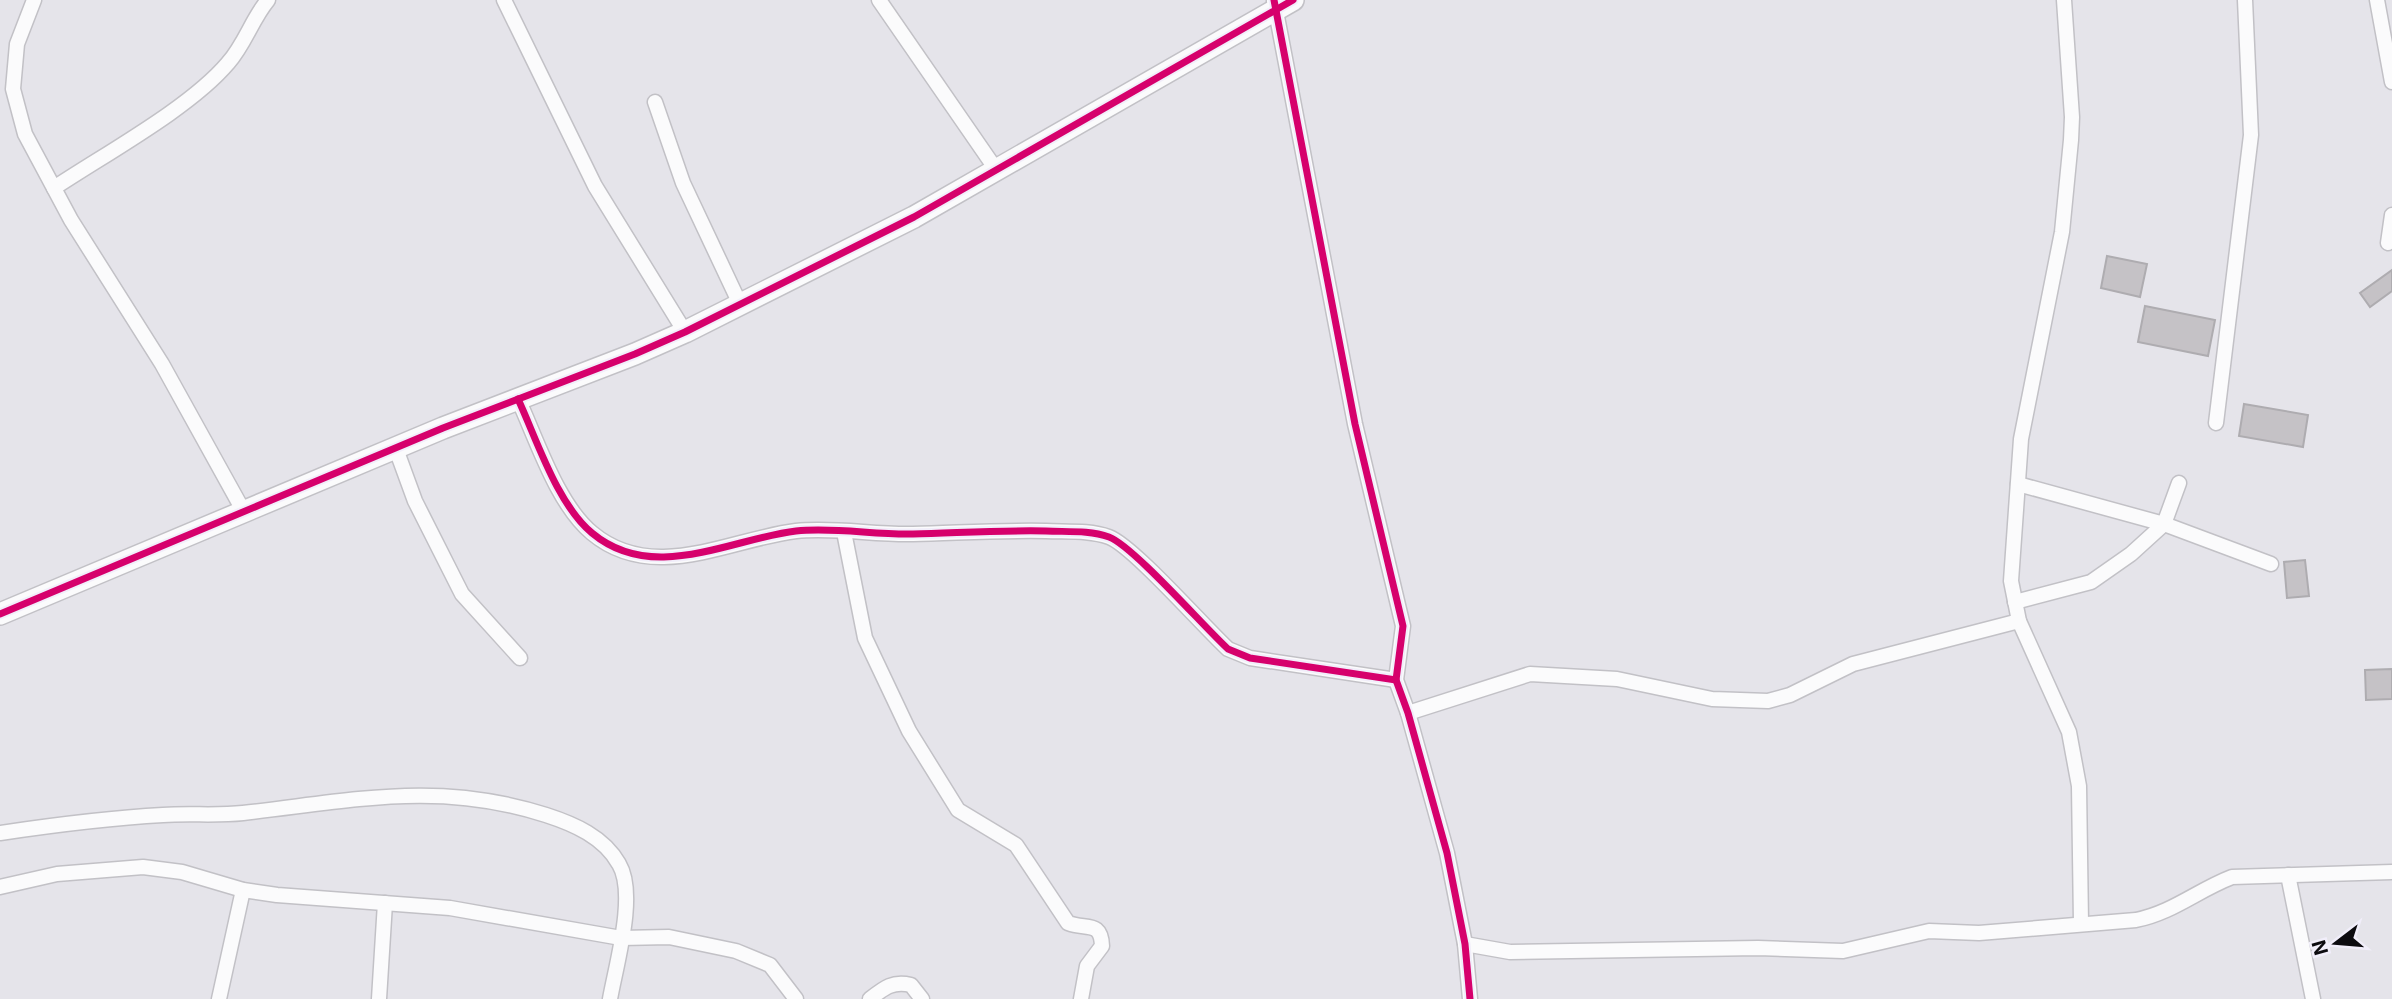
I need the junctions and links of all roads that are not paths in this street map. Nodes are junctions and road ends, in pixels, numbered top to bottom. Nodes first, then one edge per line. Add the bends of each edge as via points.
1 (34, 0) edge
2 (268, 0) edge
3 (504, 0) edge
4 (879, 0) edge
5 (2064, 0) edge
6 (2245, 0) edge
7 (2377, 0) edge
8 (1281, 3) edge
9 (2392, 82) edge
10 (655, 103) dead end
11 (995, 169) junction
12 (54, 188) junction
13 (2392, 215) edge
14 (2388, 243) dead end
15 (740, 304) junction
16 (685, 332) junction
17 (518, 399) junction
18 (2216, 423) dead end
19 (396, 449) junction
20 (2179, 482) dead end
21 (2018, 484) junction
22 (244, 512) junction
23 (2164, 524) junction
24 (844, 532) junction
25 (2271, 564) dead end
26 (2015, 602) junction
27 (0, 614) edge
28 (2019, 621) junction
29 (520, 658) dead end
30 (1396, 680) junction
31 (1409, 713) junction
32 (0, 832) edge
33 (2392, 873) edge
34 (2287, 875) junction
35 (0, 887) edge
36 (243, 890) junction
37 (385, 904) junction
38 (2081, 923) junction
39 (621, 937) junction
40 (1465, 944) junction
41 (219, 999) edge
42 (379, 999) edge
43 (610, 999) edge
44 (796, 999) edge
45 (870, 999) edge
46 (922, 999) edge
47 (1081, 999) edge
48 (1470, 999) edge
49 (2313, 999) edge

1 - 12 street via 17,44 13,89 25,134
2 - 12 street via 247,40 226,66 187,99
3 - 16 street via 594,186
4 - 11 street
5 - 21 street via 2071,140 2062,232 2021,439
6 - 18 street via 2251,135
7 - 9 street
8 - 11 street
8 - 30 street via 1295,120 1403,626
10 - 15 street via 683,183
11 - 15 street via 914,217
12 - 22 street via 162,365
13 - 14 street
15 - 16 street
16 - 17 street
17 - 19 street
17 - 24 street via 565,502 594,536 619,548 645,556 679,557 795,531
19 - 22 street
19 - 29 street via 451,576 479,616
20 - 23 street
21 - 23 street
21 - 26 street via 2011,550
22 - 27 street
23 - 25 street
23 - 26 street via 2132,554 2091,582
24 - 30 street via 988,530 1086,532 1109,537 1123,544 1228,649 1250,658
24 - 47 street via 865,638 909,730 958,810 1016,845 1068,923 1098,928 1102,946 1087,966
26 - 28 street
28 - 31 street via 1853,664 1768,701 1712,699 1617,679 1530,674
28 - 38 street via 2069,732 2078,786
30 - 31 street
31 - 40 street via 1447,853
32 - 39 street via 82,821 241,813 382,796 455,795 492,801 573,823 607,847 625,877
33 - 34 street
34 - 38 street via 2232,877 2159,915
34 - 49 street
35 - 36 street via 57,874 142,867 182,872
36 - 37 street
36 - 41 street
37 - 39 street via 450,908
37 - 42 street
38 - 40 street via 1979,933 1929,931 1843,951 1510,952
39 - 43 street
39 - 44 street via 669,937 736,951 770,965
40 - 48 street
45 - 46 street via 898,982 911,985

